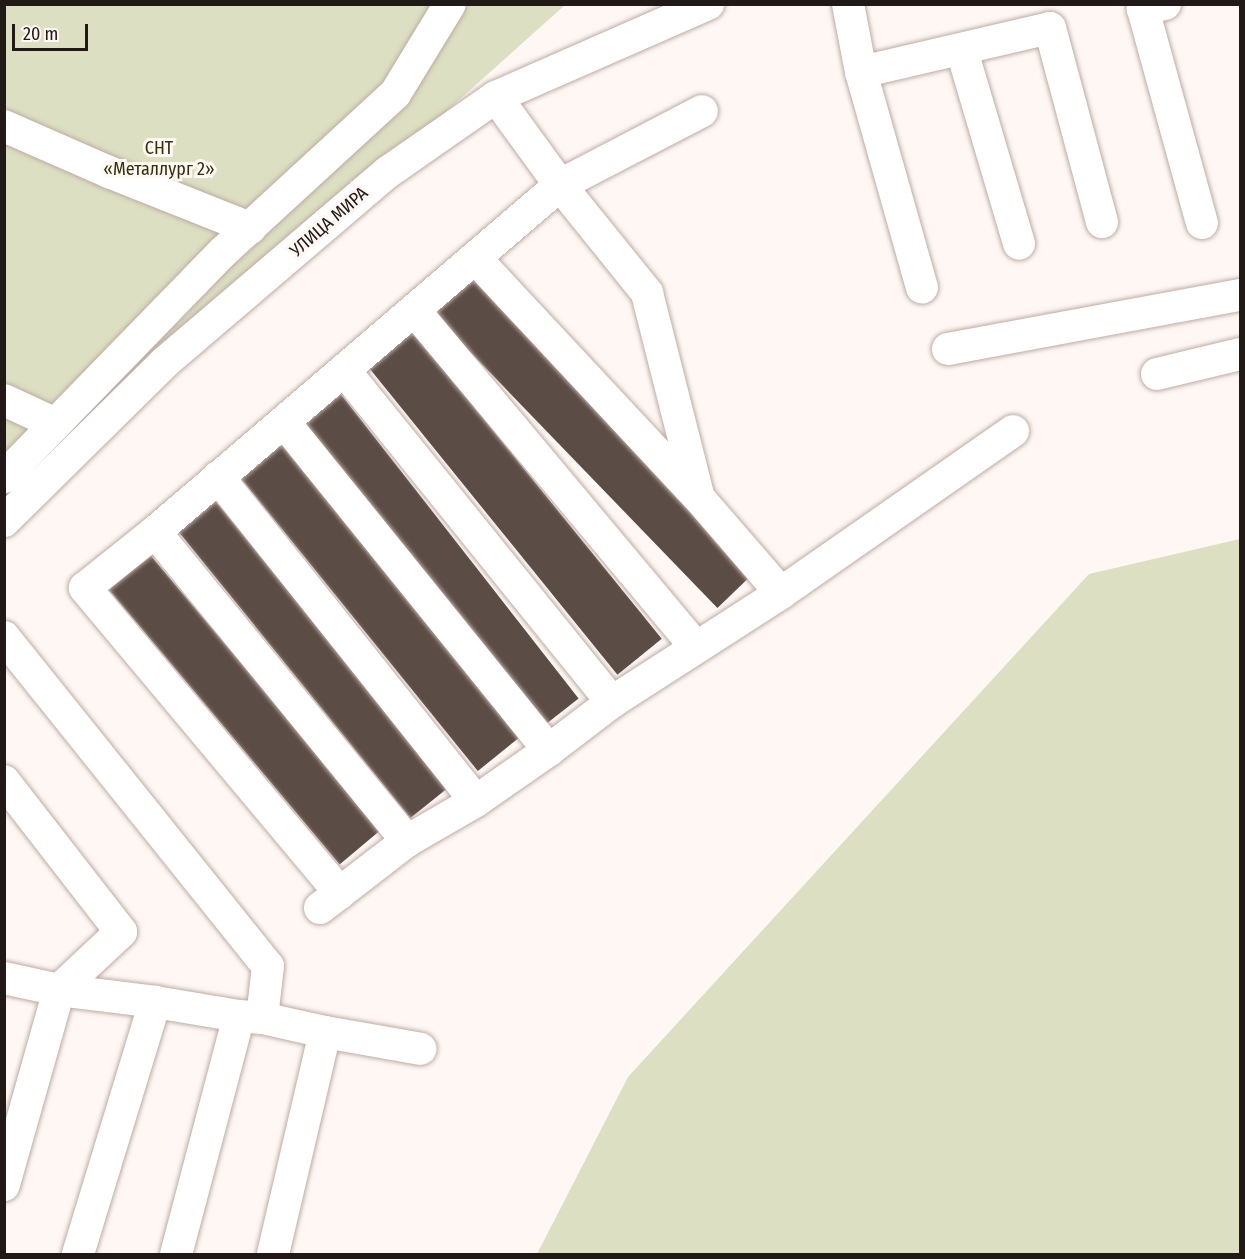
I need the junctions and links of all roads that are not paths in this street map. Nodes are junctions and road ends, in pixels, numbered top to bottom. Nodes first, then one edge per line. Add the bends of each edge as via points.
1 (450, 4) edge
2 (708, 4) edge
3 (848, 4) edge
4 (1165, 4) edge
5 (962, 51) junction
6 (861, 72) junction
7 (496, 97) junction
8 (702, 111) dead end
9 (4, 126) edge
10 (560, 185) junction
11 (1102, 222) dead end
12 (1202, 223) dead end
13 (250, 228) junction
14 (1019, 244) dead end
15 (475, 258) junction
16 (922, 288) dead end
17 (1240, 295) edge
18 (414, 310) junction
19 (948, 349) dead end
20 (1240, 354) edge
21 (344, 370) junction
22 (1157, 374) dead end
23 (4, 399) edge
24 (284, 422) junction
25 (56, 424) junction
26 (1013, 431) dead end
27 (4, 477) edge
28 (218, 477) junction
29 (699, 498) junction
30 (4, 521) edge
31 (155, 532) junction
32 (781, 593) junction
33 (4, 637) edge
34 (696, 647) junction
35 (612, 702) junction
36 (549, 750) junction
37 (4, 781) edge
38 (476, 801) junction
39 (407, 841) junction
40 (4, 978) edge
41 (59, 990) junction
42 (155, 1002) junction
43 (251, 1017) junction
44 (325, 1032) junction
45 (421, 1048) dead end
46 (4, 1185) edge
47 (78, 1254) edge
48 (176, 1254) edge
49 (273, 1254) edge

1 - 13 street via 395,94
2 - 7 street, УЛИЦА МИРА
3 - 6 street
4 - 12 street via 1143,9
5 - 6 street
5 - 11 street via 1050,28
5 - 14 street
6 - 16 street
7 - 10 street
7 - 30 street, УЛИЦА МИРА via 388,172 173,356
8 - 10 street
9 - 13 street
10 - 15 street
10 - 29 street via 647,293
13 - 25 street
15 - 18 street
15 - 29 street
17 - 19 street
18 - 21 street
18 - 34 street
20 - 22 street
21 - 24 street
21 - 35 street
23 - 25 street
24 - 28 street
24 - 36 street
25 - 27 street
26 - 32 street
28 - 31 street
28 - 38 street
29 - 32 street
31 - 39 street
31 - 39 street via 85,588 330,901
32 - 34 street
33 - 43 street via 268,966
34 - 35 street
35 - 36 street
36 - 38 street
37 - 41 street via 121,932
38 - 39 street
40 - 41 street
41 - 42 street
41 - 46 street
42 - 43 street
42 - 47 street
43 - 44 street
43 - 48 street
44 - 45 street
44 - 49 street

